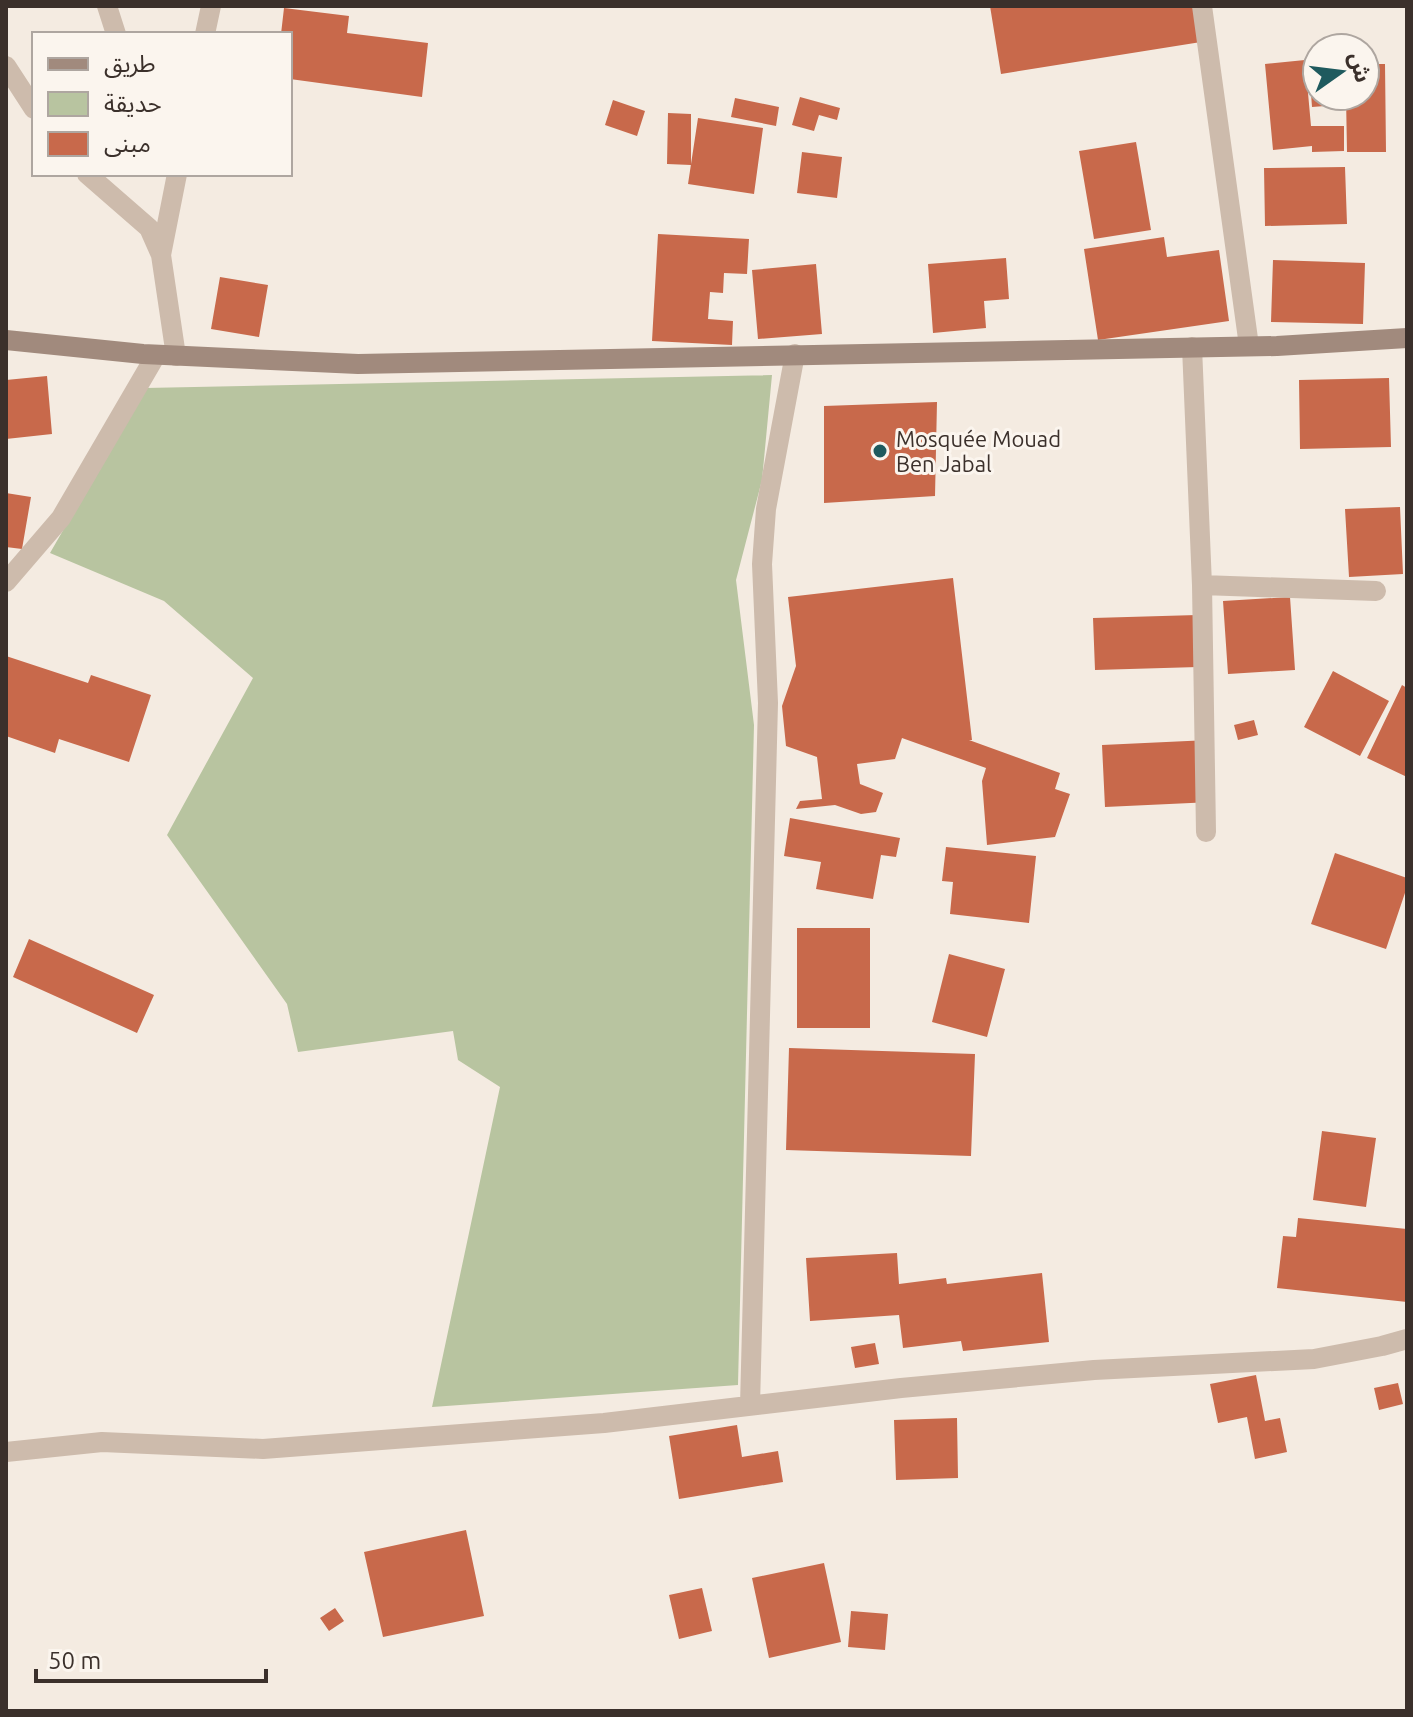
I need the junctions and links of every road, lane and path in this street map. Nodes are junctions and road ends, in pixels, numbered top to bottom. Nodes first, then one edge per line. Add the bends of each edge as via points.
1 (107, 6) edge
2 (211, 6) edge
3 (1202, 6) edge
4 (115, 32) edge
5 (205, 32) edge
6 (6, 66) edge
7 (32, 106) edge
8 (89, 176) edge
9 (177, 176) edge
10 (161, 255) junction
11 (1407, 338) edge
12 (6, 340) edge
13 (1249, 346) junction
14 (1192, 347) junction
15 (795, 354) junction
16 (166, 355) junction
17 (6, 582) edge
18 (1202, 585) junction
19 (1376, 591) dead end
20 (1206, 832) dead end
21 (1407, 1339) edge
22 (750, 1406) junction
23 (6, 1452) edge

1 - 4 street
2 - 5 street
3 - 13 street
6 - 7 street
8 - 10 street via 149,228
9 - 10 street
10 - 16 street
11 - 13 street
12 - 16 street
13 - 14 street
14 - 15 street
14 - 18 street
15 - 16 street via 358,364
15 - 22 street via 766,509 762,564 768,703
16 - 17 street via 61,518
18 - 19 street
18 - 20 street
21 - 22 street via 1314,1359 1094,1370
22 - 23 street via 604,1423 263,1449 102,1442

